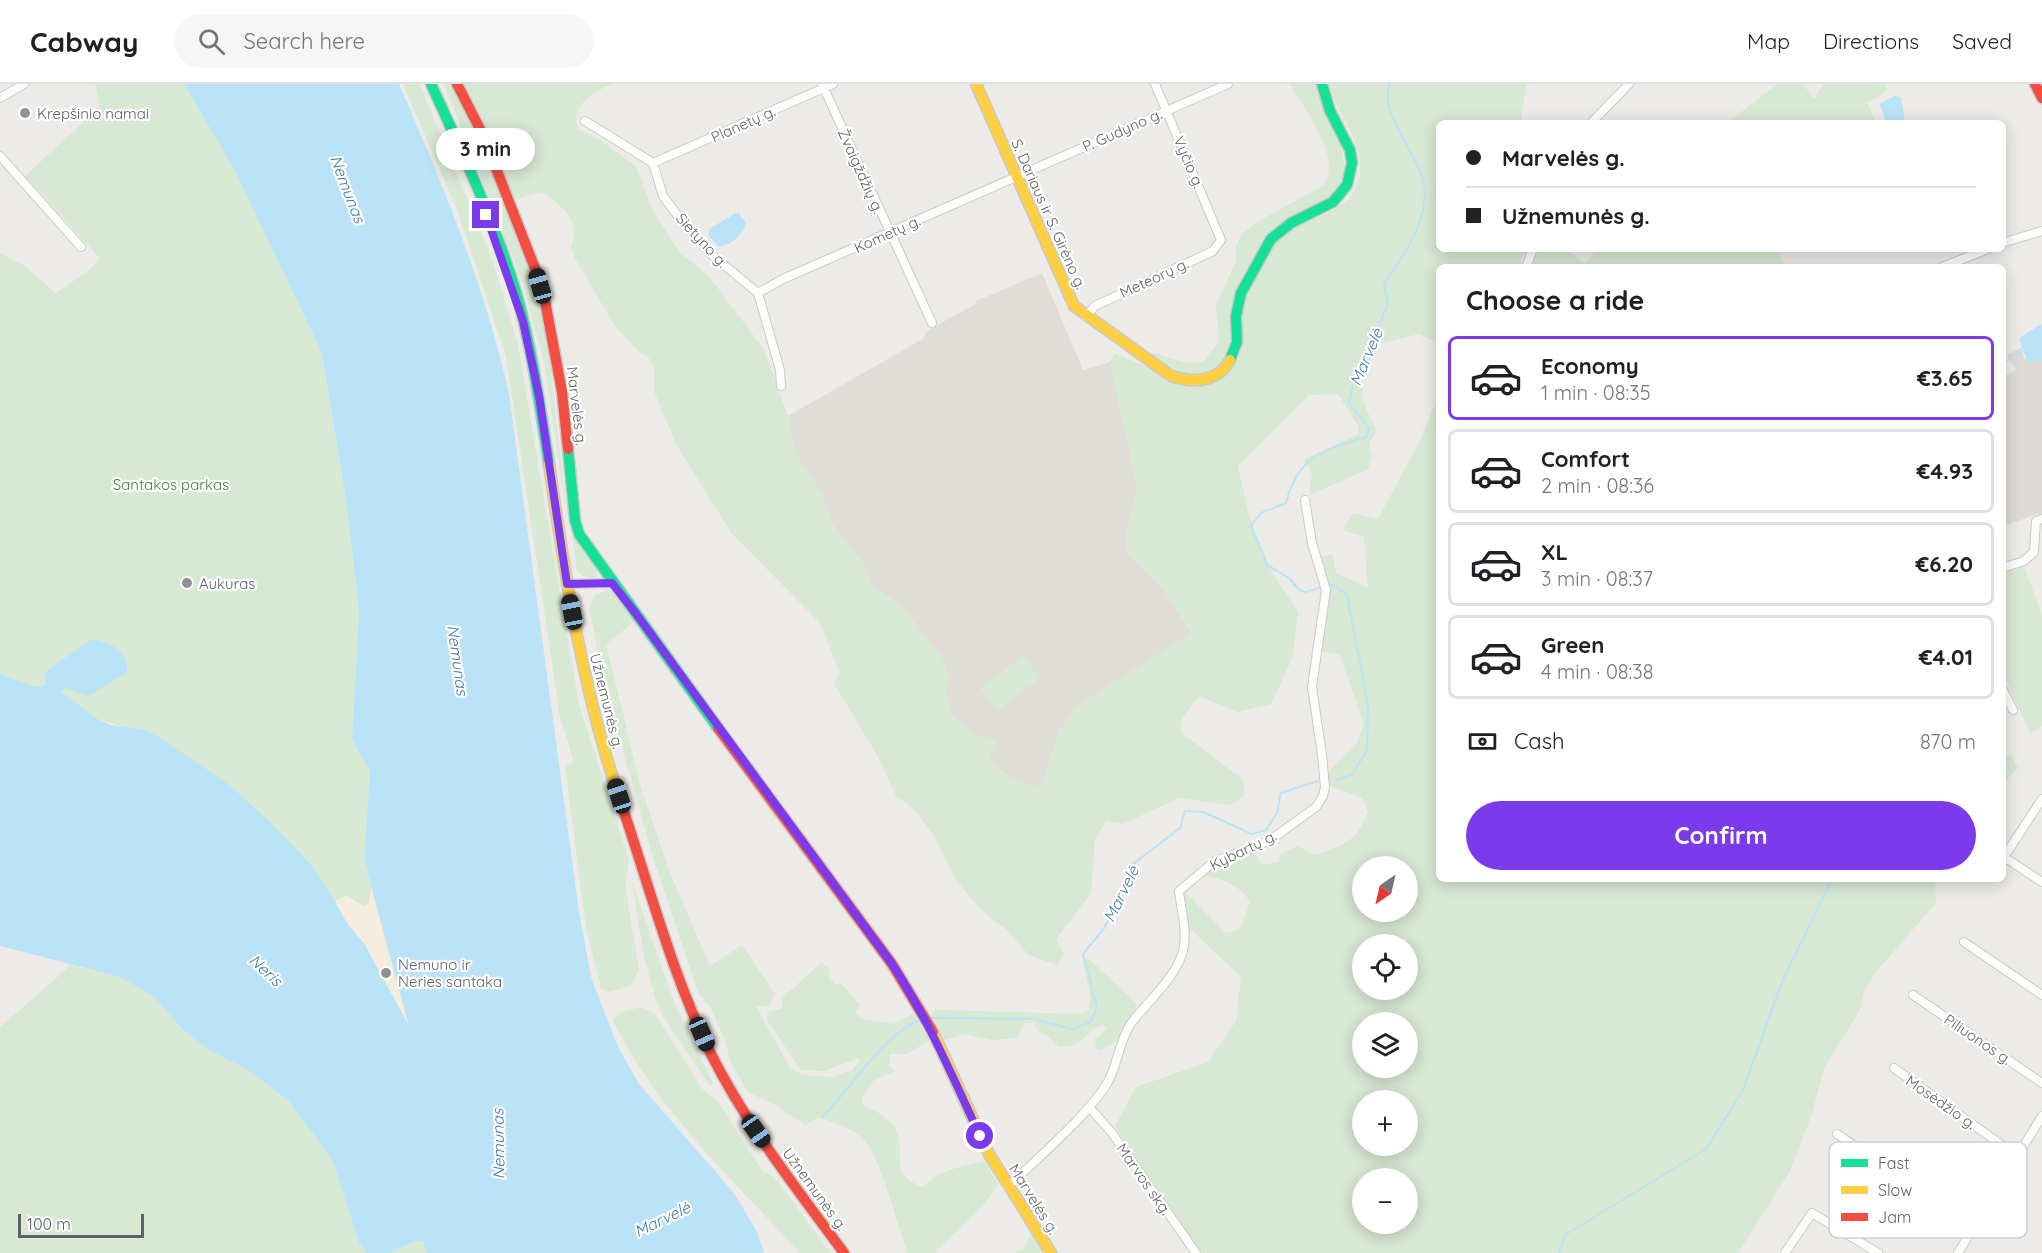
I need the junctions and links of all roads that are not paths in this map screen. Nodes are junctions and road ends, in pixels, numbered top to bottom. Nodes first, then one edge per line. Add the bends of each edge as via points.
1 (24, 84) edge
2 (431, 84) edge
3 (457, 84) edge
4 (833, 84) edge
5 (976, 84) edge
6 (1155, 84) edge
7 (1228, 84) edge
8 (1322, 84) edge
9 (1629, 84) edge
10 (2035, 84) edge
11 (823, 86) edge
12 (0, 98) edge
13 (2042, 98) edge
14 (1167, 110) junction
15 (1594, 120) edge
16 (585, 121) dead end
17 (0, 156) edge
18 (653, 164) junction
19 (1016, 177) junction
20 (2042, 231) edge
21 (889, 233) junction
22 (1221, 240) joint
23 (2006, 242) edge
24 (81, 247) dead end
25 (1980, 252) edge
26 (1950, 264) edge
27 (758, 293) junction
28 (1086, 316) junction
29 (932, 323) dead end
30 (781, 387) dead end
31 (1305, 500) dead end
32 (2042, 519) edge
33 (2006, 567) edge
34 (612, 583) junction
35 (567, 584) junction
36 (2006, 696) edge
37 (2013, 710) dead end
38 (2042, 799) edge
39 (2006, 854) edge
40 (2006, 858) edge
41 (2042, 882) edge
42 (1964, 942) dead end
43 (1913, 995) dead end
44 (2042, 995) edge
45 (1894, 1068) dead end
46 (2042, 1083) edge
47 (1089, 1107) junction
48 (2042, 1116) edge
49 (1837, 1134) dead end
50 (1849, 1142) edge
51 (1997, 1142) edge
52 (2026, 1142) edge
53 (1008, 1187) junction
54 (1829, 1223) edge
55 (1853, 1238) edge
56 (1967, 1238) edge
57 (844, 1253) edge
58 (1051, 1253) edge
59 (1196, 1253) edge
60 (1785, 1253) edge
61 (1878, 1253) edge
62 (1958, 1253) edge

1 - 12 street
2 - 35 street, Užnemunės g. via 494,235 523,321 539,396
3 - 34 street, Marvelės g. via 483,135 536,271 562,392 574,520
4 - 11 street, Planetų g.
5 - 19 street, S. Dariaus ir S. Girėno g.
6 - 14 street, Vyčio g.
7 - 14 street, P. Gudyno g.
8 - 28 street, S. Dariaus ir S. Girėno g. via 1330,111 1350,150 1351,174 1333,202 1285,226 1271,239 1241,293 1236,316 1237,342 1228,365 1212,378 1181,381
9 - 15 street
10 - 13 street
11 - 18 street, Planetų g.
11 - 21 street, Žvaigždžių g.
14 - 19 street, P. Gudyno g.
14 - 22 street, Vyčio g.
16 - 18 street
17 - 24 street
18 - 27 street, Sietyno g. via 663,196 684,224 712,255
19 - 21 street, Kometų g.
19 - 28 street, S. Dariaus ir S. Girėno g. via 1074,306
20 - 23 street
21 - 27 street, Kometų g.
21 - 29 street, Žvaigždžių g.
22 - 28 street, Meteorų g. via 1213,251 1095,306
25 - 26 street
27 - 30 street via 780,370
31 - 47 street, Kybartų g. via 1325,586 1312,687 1323,766 1323,796 1316,807 1269,841 1215,861 1179,891 1185,935 1183,951 1163,987 1130,1025 1109,1080
32 - 33 street via 2036,522 2034,552 2024,561
34 - 35 street
34 - 53 street, Marvelės g. via 892,964 924,1014
35 - 57 street, Užnemunės g. via 586,688 605,754 671,956 702,1034 756,1131
36 - 37 street
38 - 39 street
40 - 41 street
42 - 44 street
43 - 46 street, Piliuonos g.
45 - 51 street, Mosėdžio g.
47 - 53 street, Kybartų g.
47 - 59 street, Marvos skg. via 1112,1133
48 - 52 street
49 - 50 street
53 - 58 street, Marvelės g.
54 - 60 street via 1812,1213
55 - 61 street
56 - 62 street

